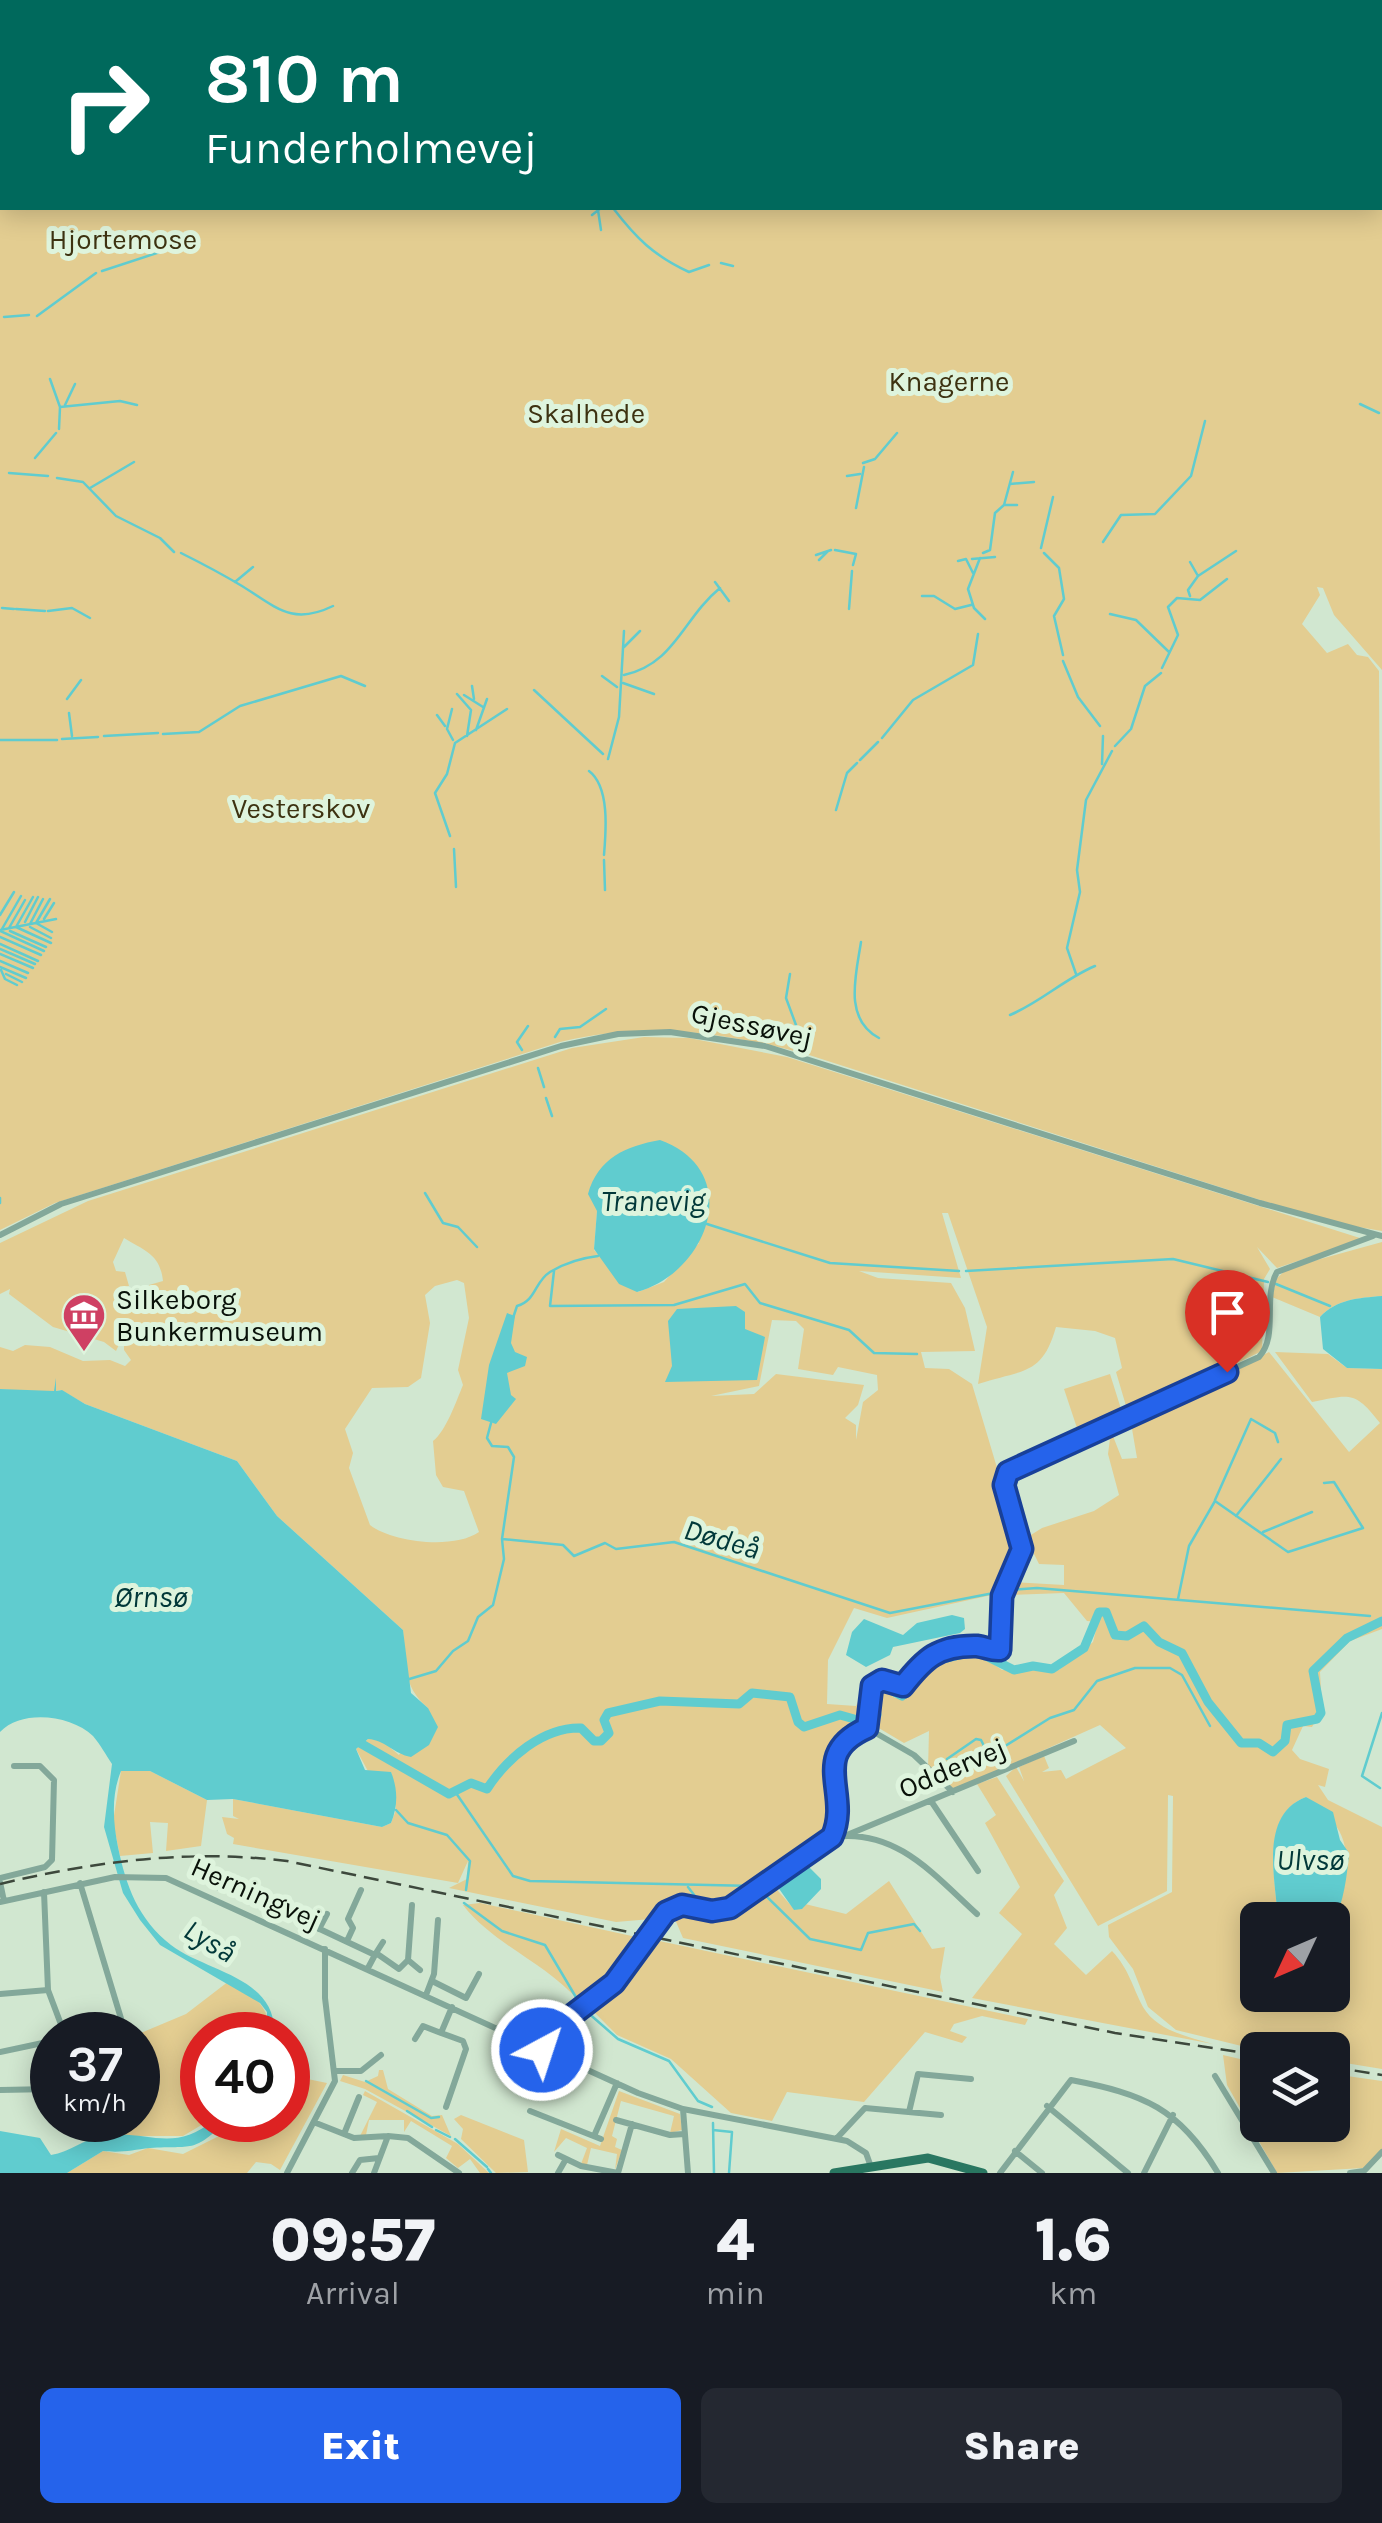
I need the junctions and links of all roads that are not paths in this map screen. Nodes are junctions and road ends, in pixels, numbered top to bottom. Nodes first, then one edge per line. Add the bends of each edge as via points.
1 (0, 1235) edge
2 (1378, 1236) edge
3 (869, 1724) junction
4 (1074, 1741) dead end
5 (14, 1766) dead end
6 (953, 1792) junction
7 (932, 1801) junction
8 (847, 1835) junction
9 (832, 1837) junction
10 (978, 1872) dead end
11 (205, 1874) dead end
12 (0, 1880) edge
13 (80, 1883) junction
14 (361, 1890) dead end
15 (44, 1892) junction
16 (2, 1902) edge
17 (263, 1903) junction
18 (412, 1906) dead end
19 (305, 1909) dead end
20 (327, 1914) dead end
21 (977, 1914) dead end
22 (257, 1917) junction
23 (300, 1920) junction
24 (438, 1920) dead end
25 (319, 1929) junction
26 (347, 1942) junction
27 (383, 1942) dead end
28 (325, 1948) junction
29 (375, 1954) junction
30 (408, 1960) junction
31 (368, 1968) junction
32 (420, 1970) dead end
33 (479, 1974) dead end
34 (432, 1981) junction
35 (48, 1990) junction
36 (0, 1994) edge
37 (426, 1995) junction
38 (452, 2007) junction
39 (56, 2012) edge
40 (119, 2012) edge
41 (441, 2033) junction
42 (416, 2039) dead end
43 (30, 2045) edge
44 (545, 2051) junction
45 (0, 2052) edge
46 (381, 2055) dead end
47 (336, 2071) junction
48 (1216, 2076) dead end
49 (970, 2079) dead end
50 (617, 2083) junction
51 (30, 2089) edge
52 (0, 2090) edge
53 (359, 2097) dead end
54 (1047, 2106) junction
55 (446, 2107) dead end
56 (684, 2110) junction
57 (530, 2111) dead end
58 (909, 2112) junction
59 (941, 2115) dead end
60 (1173, 2115) junction
61 (616, 2120) dead end
62 (316, 2123) junction
63 (632, 2124) junction
64 (344, 2134) junction
65 (684, 2134) junction
66 (388, 2136) junction
67 (836, 2139) junction
68 (1015, 2151) junction
69 (1382, 2152) edge
70 (379, 2158) junction
71 (871, 2166) junction
72 (286, 2173) edge
73 (352, 2173) edge
74 (374, 2173) edge
75 (459, 2173) edge
76 (558, 2173) edge
77 (618, 2173) edge
78 (688, 2173) edge
79 (834, 2173) edge
80 (849, 2173) edge
81 (972, 2173) edge
82 (982, 2173) edge
83 (1000, 2173) edge
84 (1042, 2173) edge
85 (1128, 2173) edge
86 (1144, 2173) edge
87 (1218, 2173) edge
88 (1274, 2173) edge
89 (1350, 2173) edge

1 - 2 street, Gjessøvej via 61,1204 560,1046 670,1032 764,1046
2 - 3 street via 1277,1272 1269,1294 1268,1344 1259,1357 1008,1472 1004,1485 1022,1549 1002,1596 1000,1650 946,1651 920,1661 903,1686 877,1681 869,1692
3 - 6 street
3 - 9 street via 843,1740 836,1754
4 - 6 street, Oddervej
5 - 12 street via 40,1766 54,1780 54,1856 45,1867
6 - 7 street, Oddervej
7 - 8 street, Oddervej
7 - 10 street
8 - 9 street
8 - 21 street via 906,1849
9 - 44 street via 730,1908 682,1905 666,1912 614,1983 563,2022
11 - 17 street via 220,1889 226,1885
12 - 16 street
13 - 15 street, Herningvej
13 - 22 street, Herningvej via 128,1876 174,1880
13 - 40 street
14 - 26 street via 348,1919 353,1928
15 - 16 street, Herningvej
15 - 35 street
17 - 22 street
17 - 23 street
18 - 30 street
19 - 23 street
20 - 25 street
22 - 28 street, Herningvej
23 - 25 street
24 - 34 street
25 - 26 street
26 - 29 street
27 - 29 street
28 - 31 street, Herningvej
28 - 47 street
29 - 30 street via 399,1969
29 - 31 street
30 - 32 street
31 - 37 street, Herningvej
33 - 34 street via 466,1998
34 - 37 street
35 - 36 street
35 - 39 street
37 - 38 street, Herningvej
38 - 41 street
38 - 44 street, Herningvej
41 - 42 street via 422,2026
41 - 55 street via 466,2049
43 - 45 street
44 - 50 street, Herningvej
46 - 47 street via 361,2071
47 - 62 street
48 - 88 street
49 - 58 street via 918,2074
50 - 56 street, Herningvej
50 - 57 street via 598,2138
51 - 52 street
53 - 64 street
54 - 60 street via 1071,2080
54 - 68 street
54 - 85 street
56 - 65 street
56 - 67 street, Herningvej
58 - 59 street
58 - 67 street via 864,2108
60 - 86 street
60 - 87 street
61 - 63 street
62 - 64 street
62 - 72 street
63 - 65 street
63 - 77 street
64 - 66 street
65 - 78 street
66 - 70 street
66 - 75 street via 408,2138
67 - 71 street, Herningvej via 862,2150
68 - 83 street
68 - 84 street
69 - 89 street via 1364,2171
70 - 73 street via 360,2160
70 - 74 street
71 - 79 main road
71 - 80 main road
71 - 81 main road via 918,2163
71 - 82 main road via 928,2158
76 - 77 street via 562,2157

